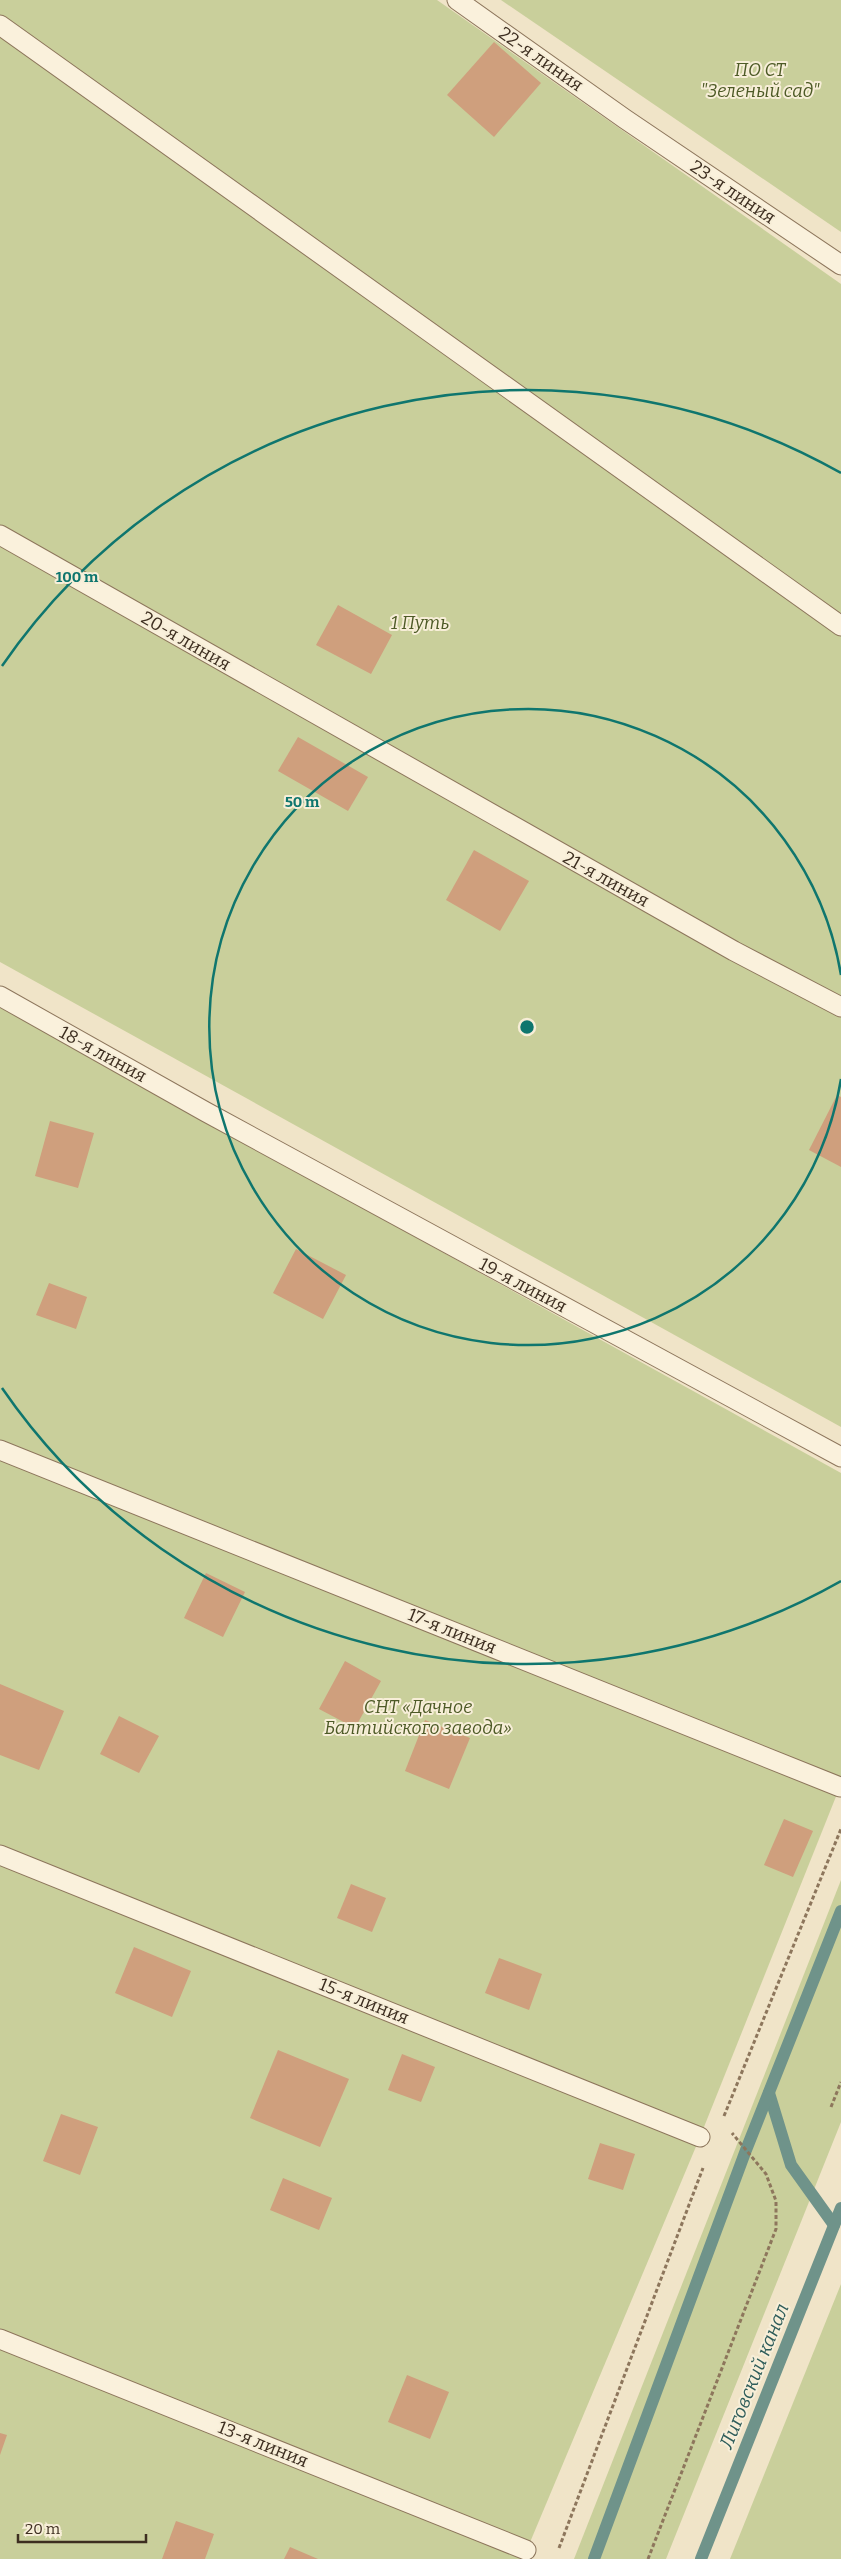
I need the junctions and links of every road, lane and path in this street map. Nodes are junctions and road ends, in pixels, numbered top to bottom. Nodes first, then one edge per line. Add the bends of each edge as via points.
1 (457, 0) edge
2 (0, 26) edge
3 (625, 119) joint
4 (841, 265) edge
5 (0, 535) edge
6 (841, 626) edge
7 (373, 747) joint
8 (0, 996) edge
9 (841, 1007) edge
10 (206, 1112) joint
11 (0, 1450) edge
12 (841, 1457) edge
13 (840, 1787) dead end
14 (841, 1829) edge
15 (0, 1855) edge
16 (841, 2082) edge
17 (831, 2107) dead end
18 (722, 2120) dead end
19 (728, 2128) dead end
20 (700, 2137) dead end
21 (706, 2163) dead end
22 (0, 2339) edge
23 (526, 2550) dead end
24 (558, 2550) dead end
25 (648, 2559) edge

1 - 3 lane, 22-я линия
2 - 6 lane
3 - 4 lane, 23-я линия
5 - 7 lane, 20-я линия
7 - 9 lane, 21-я линия via 734,951
8 - 10 lane, 18-я линия
10 - 12 lane, 19-я линия
11 - 13 lane, 17-я линия
14 - 18 path
15 - 20 lane, 15-я линия
16 - 17 path
19 - 25 path via 766,2174 776,2201 776,2229
21 - 24 path
22 - 23 lane, 13-я линия

